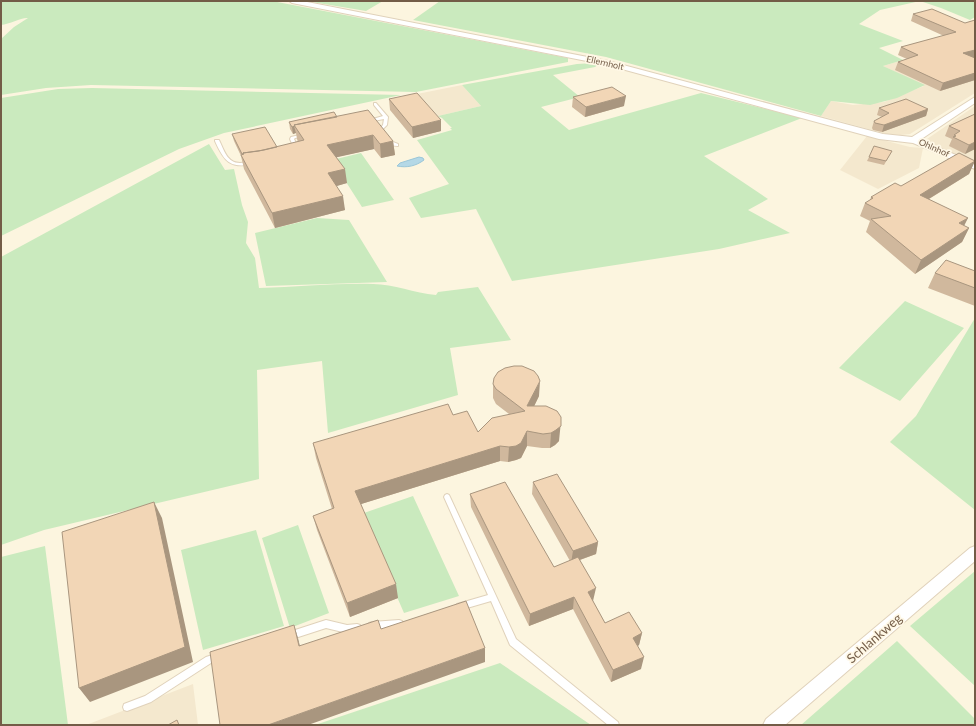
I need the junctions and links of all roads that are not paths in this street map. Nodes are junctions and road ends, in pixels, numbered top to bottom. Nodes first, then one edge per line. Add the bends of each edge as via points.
1 (292, 1) edge
2 (975, 99) edge
3 (375, 104) dead end
4 (386, 117) junction
5 (362, 122) edge
6 (308, 134) edge
7 (914, 140) junction
8 (217, 141) dead end
9 (396, 145) dead end
10 (291, 154) edge
11 (254, 163) edge
12 (975, 166) edge
13 (447, 496) dead end
14 (975, 552) edge
15 (493, 596) junction
16 (455, 608) edge
17 (410, 621) edge
18 (282, 638) edge
19 (231, 654) edge
20 (127, 707) dead end
21 (615, 725) edge
22 (772, 725) edge

1 - 7 street, Ellernholt via 606,64 882,137
2 - 7 street
3 - 4 lane
4 - 5 lane
4 - 9 lane via 381,133 387,141
6 - 10 lane via 293,137 298,151
7 - 12 street, Ohlnhof
8 - 11 lane via 226,160 232,164
13 - 15 lane
14 - 22 street, Schlankweg
15 - 16 lane
15 - 21 lane via 513,642
17 - 18 lane via 395,625 347,629 326,624
19 - 20 lane via 209,660 148,699

